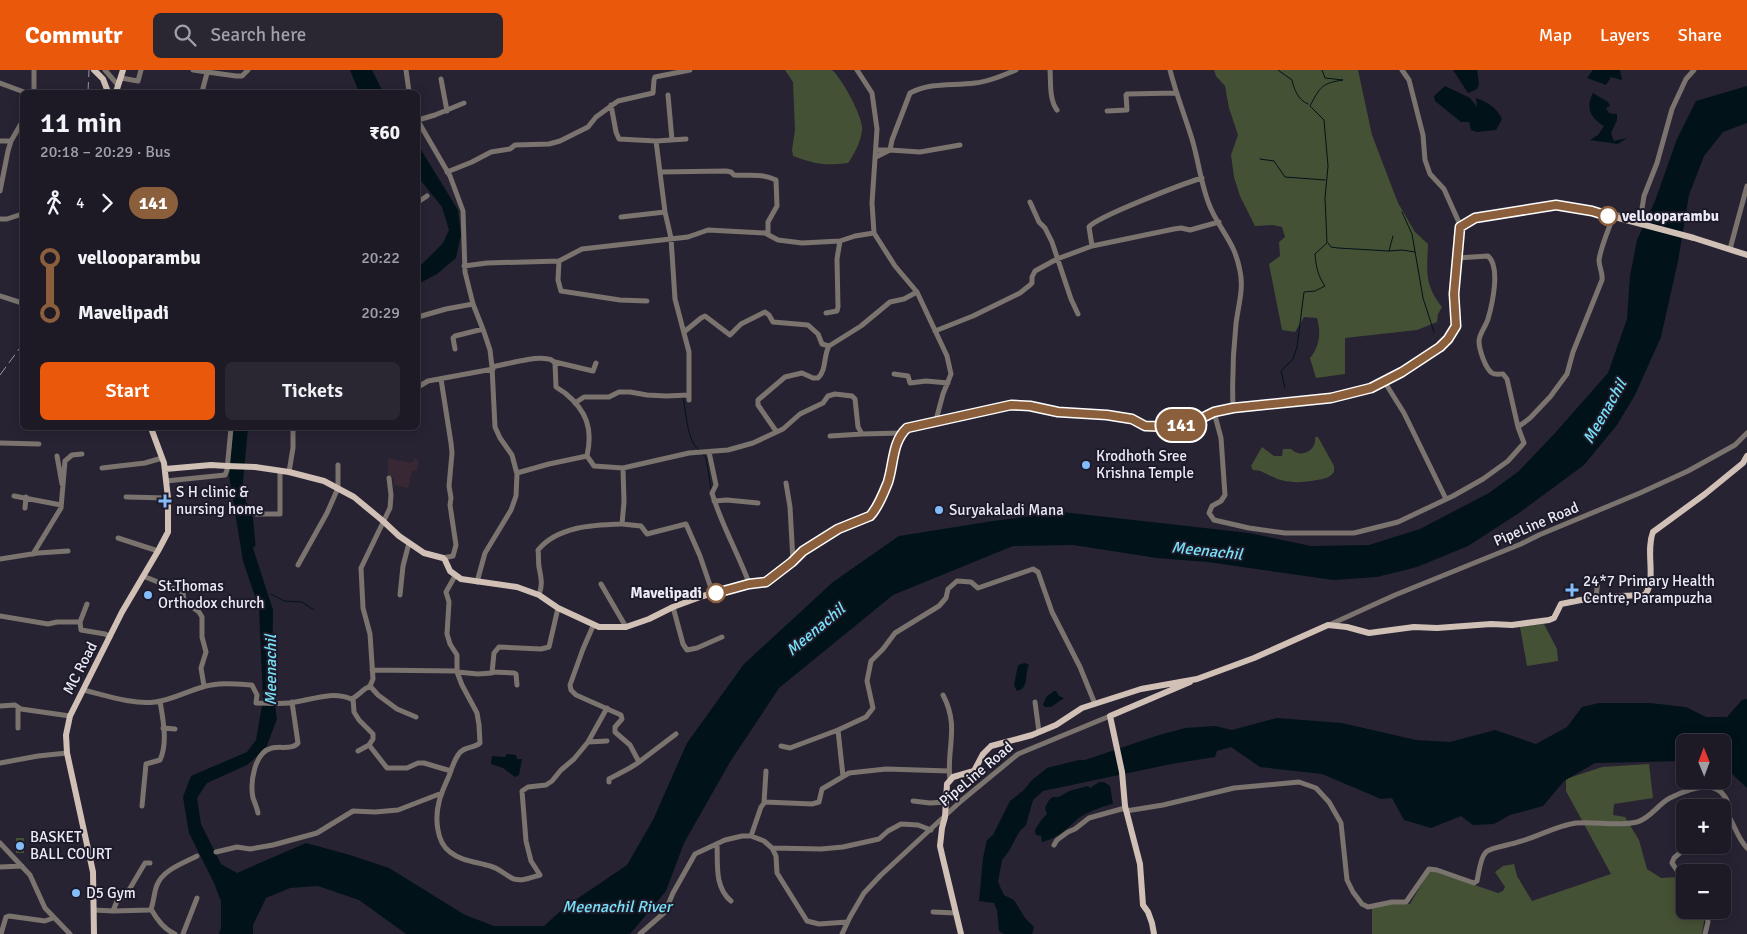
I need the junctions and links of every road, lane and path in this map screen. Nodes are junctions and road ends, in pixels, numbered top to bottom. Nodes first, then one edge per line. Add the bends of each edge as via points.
1 (34, 70) edge
2 (94, 70) edge
3 (105, 70) edge
4 (123, 70) edge
5 (141, 70) edge
6 (193, 70) edge
7 (248, 70) edge
8 (406, 70) edge
9 (690, 70) edge
10 (857, 70) edge
11 (1016, 70) edge
12 (1050, 70) edge
13 (1170, 70) edge
14 (1402, 70) edge
15 (1694, 70) edge
16 (207, 73) junction
17 (121, 78) junction
18 (441, 79) dead end
19 (0, 83) edge
20 (117, 89) edge
21 (20, 90) edge
22 (34, 90) edge
23 (107, 90) edge
24 (203, 90) edge
25 (409, 90) edge
26 (1176, 93) junction
27 (668, 95) dead end
28 (464, 103) dead end
29 (611, 105) junction
30 (1057, 110) dead end
31 (447, 111) junction
32 (1107, 111) dead end
33 (420, 120) edge
34 (420, 125) edge
35 (20, 126) edge
36 (686, 139) dead end
37 (672, 140) junction
38 (0, 141) edge
39 (12, 141) junction
40 (656, 141) junction
41 (960, 145) dead end
42 (876, 150) junction
43 (890, 150) junction
44 (876, 157) junction
45 (447, 172) junction
46 (660, 172) junction
47 (1202, 178) junction
48 (1747, 186) edge
49 (0, 191) edge
50 (427, 196) dead end
51 (420, 201) edge
52 (1030, 202) dead end
53 (665, 212) junction
54 (20, 215) edge
55 (621, 216) dead end
56 (1610, 217) junction
57 (0, 219) edge
58 (1218, 222) junction
59 (1460, 227) junction
60 (768, 234) junction
61 (874, 234) junction
62 (671, 238) junction
63 (840, 241) junction
64 (1092, 246) junction
65 (1730, 249) junction
66 (1747, 255) edge
67 (1457, 258) junction
68 (1057, 259) junction
69 (559, 262) junction
70 (464, 266) junction
71 (917, 292) junction
72 (0, 296) edge
73 (647, 301) dead end
74 (20, 302) edge
75 (472, 304) junction
76 (826, 313) dead end
77 (1078, 314) dead end
78 (420, 317) edge
79 (483, 329) junction
80 (935, 331) junction
81 (684, 332) junction
82 (829, 346) junction
83 (455, 349) dead end
84 (555, 362) junction
85 (596, 363) dead end
86 (492, 368) junction
87 (894, 374) dead end
88 (441, 379) junction
89 (1384, 381) junction
90 (948, 383) junction
91 (420, 386) edge
92 (575, 402) junction
93 (1233, 408) junction
94 (1214, 412) junction
95 (936, 420) junction
96 (1518, 427) junction
97 (152, 430) edge
98 (231, 430) edge
99 (293, 430) edge
100 (776, 431) junction
101 (1747, 432) edge
102 (862, 434) junction
103 (901, 434) junction
104 (830, 436) dead end
105 (0, 443) edge
106 (39, 444) dead end
107 (709, 452) junction
108 (82, 454) dead end
109 (57, 456) dead end
110 (587, 456) junction
111 (1747, 456) edge
112 (162, 458) junction
113 (338, 465) dead end
114 (102, 468) dead end
115 (623, 468) junction
116 (165, 469) junction
117 (280, 471) junction
118 (289, 472) junction
119 (517, 473) junction
120 (389, 478) dead end
121 (166, 481) junction
122 (786, 483) dead end
123 (338, 488) junction
124 (63, 489) junction
125 (14, 496) dead end
126 (126, 496) dead end
127 (26, 497) junction
128 (168, 498) junction
129 (1446, 499) junction
130 (714, 500) junction
131 (758, 503) dead end
132 (61, 505) junction
133 (25, 508) dead end
134 (256, 514) dead end
135 (384, 521) junction
136 (622, 524) junction
137 (118, 538) dead end
138 (409, 544) junction
139 (68, 551) dead end
140 (158, 551) junction
141 (33, 554) junction
142 (442, 558) junction
143 (0, 559) edge
144 (792, 562) junction
145 (298, 565) dead end
146 (143, 576) junction
147 (455, 576) junction
148 (1598, 580) dead end
149 (477, 582) junction
150 (601, 584) dead end
151 (749, 584) junction
152 (713, 594) junction
153 (400, 595) dead end
154 (539, 595) junction
155 (1596, 597) junction
156 (87, 604) dead end
157 (673, 607) junction
158 (558, 608) junction
159 (0, 616) edge
160 (80, 622) junction
161 (1328, 625) junction
162 (593, 626) junction
163 (626, 626) junction
164 (110, 637) junction
165 (722, 637) dead end
166 (372, 670) junction
167 (457, 672) junction
168 (493, 672) junction
169 (1197, 679) junction
170 (517, 685) dead end
171 (204, 686) junction
172 (370, 686) junction
173 (83, 690) junction
174 (943, 696) dead end
175 (353, 698) junction
176 (160, 701) junction
177 (292, 702) junction
178 (1035, 702) dead end
179 (1095, 704) junction
180 (0, 706) edge
181 (18, 708) junction
182 (607, 708) junction
183 (70, 716) junction
184 (1110, 716) junction
185 (416, 717) dead end
186 (18, 728) dead end
187 (163, 728) junction
188 (175, 728) dead end
189 (838, 730) junction
190 (1039, 732) junction
191 (676, 734) dead end
192 (607, 741) dead end
193 (588, 742) junction
194 (369, 746) junction
195 (781, 746) dead end
196 (358, 752) dead end
197 (67, 753) junction
198 (639, 762) junction
199 (0, 764) edge
200 (451, 771) junction
201 (766, 772) dead end
202 (949, 772) junction
203 (843, 776) junction
204 (950, 780) junction
205 (609, 782) dead end
206 (442, 793) junction
207 (1726, 799) edge
208 (914, 801) dead end
209 (946, 802) junction
210 (764, 803) junction
211 (142, 806) dead end
212 (1125, 809) junction
213 (258, 813) dead end
214 (945, 817) junction
215 (1731, 822) edge
216 (931, 830) junction
217 (751, 836) junction
218 (0, 844) edge
219 (717, 844) junction
220 (1054, 845) dead end
221 (772, 848) junction
222 (1747, 848) edge
223 (216, 852) dead end
224 (1679, 854) edge
225 (197, 856) dead end
226 (150, 863) dead end
227 (22, 866) junction
228 (0, 867) edge
229 (1676, 869) edge
230 (197, 898) dead end
231 (731, 901) dead end
232 (151, 909) junction
233 (94, 910) junction
234 (113, 912) junction
235 (934, 912) dead end
236 (956, 913) junction
237 (53, 918) junction
238 (1708, 919) edge
239 (847, 922) junction
240 (1, 934) edge
241 (70, 934) edge
242 (94, 934) edge
243 (175, 934) edge
244 (183, 934) edge
245 (640, 934) edge
246 (842, 934) edge
247 (961, 934) edge
248 (1154, 934) edge
249 (1705, 934) edge

1 - 22 street
2 - 23 main road via 103,79
3 - 20 street
4 - 17 main road
5 - 17 street via 138,81
6 - 16 street
7 - 16 street via 242,76
8 - 25 street
9 - 29 street via 655,77 653,93
10 - 42 street via 872,93
11 - 43 street via 977,83 942,84 910,93
12 - 30 street
13 - 26 street
14 - 59 street via 1408,80 1430,174 1444,189
15 - 56 street via 1686,79 1672,109 1641,215 1638,218 1612,214
16 - 24 street
17 - 20 main road
18 - 31 street
19 - 21 street
26 - 32 street via 1127,94 1127,110
26 - 47 street
27 - 37 street
28 - 31 street
29 - 40 street via 619,139
29 - 45 street via 588,127 560,141 515,145
31 - 33 street
34 - 45 street
35 - 39 street
36 - 37 street
37 - 40 street
38 - 39 street
39 - 49 street
40 - 46 street
41 - 43 street via 920,152
42 - 43 street
42 - 44 street
43 - 44 street
44 - 61 street via 872,203
45 - 70 street via 463,211
46 - 53 street
46 - 60 street via 726,171 734,175 759,175 776,180 777,206 768,222
47 - 58 street
47 - 64 street via 1093,222 1089,227
48 - 65 street
50 - 51 street
52 - 68 street
53 - 55 street
53 - 62 street
54 - 57 street
56 - 59 main road via 1556,205 1475,218
56 - 65 main road
56 - 96 street via 1600,258 1602,280 1567,374 1550,397
58 - 64 street via 1190,230 1174,229
58 - 93 street via 1236,252 1242,285 1236,323
59 - 67 main road
60 - 62 street via 708,230 688,237
60 - 63 street via 785,242
61 - 63 street
61 - 71 street
62 - 69 street via 582,249
62 - 81 street via 675,299
63 - 76 street via 838,307 837,311
64 - 68 street
65 - 66 main road
67 - 89 main road via 1456,326 1440,347
67 - 96 street via 1491,258 1493,295 1479,340 1486,366 1492,373 1503,374 1507,379
68 - 77 street
68 - 80 street via 1035,271 1032,283 1020,293
69 - 70 street
69 - 73 street via 561,291
70 - 75 street
71 - 80 street
71 - 82 street via 890,302
72 - 74 street
75 - 78 street
75 - 79 street
79 - 83 street via 455,336
79 - 86 street
80 - 90 street via 951,374
81 - 82 street via 705,316 730,334 741,324 766,312 773,322 808,325 818,334 822,344
81 - 92 street via 689,397 618,392 609,397 584,397
82 - 100 street via 823,372 818,378 802,373 785,377 758,400 758,405
84 - 85 street via 593,371
84 - 86 street via 534,360
84 - 92 street via 556,387
86 - 88 street
86 - 119 street via 495,427 512,454
87 - 90 street via 907,375 910,383
88 - 91 street
88 - 142 street via 452,448 449,486 456,545 453,556
89 - 93 main road via 1371,388 1331,398
89 - 129 street via 1404,413
90 - 95 street
92 - 110 street via 589,426
93 - 94 main road
94 - 95 main road via 1174,427 1145,426 1132,419 1107,415 1011,405
94 - 129 street via 1221,438 1226,494 1212,506 1210,513 1214,520 1285,533 1354,533 1398,522
95 - 103 main road via 907,428
96 - 129 street via 1524,443 1508,461
97 - 112 main road, MC Road
98 - 121 street via 225,475
99 - 118 street
100 - 102 street via 835,394 855,399 858,427
100 - 107 street via 753,443
101 - 161 street, PipeLine Road via 1735,445 1688,471
102 - 103 street
102 - 104 street
103 - 144 main road via 888,481 873,513 864,520 838,529 803,551
105 - 106 street
107 - 115 street
107 - 130 street
108 - 124 street via 72,455 65,461
109 - 124 street
110 - 115 street via 594,466
110 - 119 street
111 - 155 main road via 1705,494 1653,532 1649,542 1649,590 1645,595
112 - 114 street
112 - 116 main road, MC Road
113 - 123 street
115 - 136 street
116 - 117 main road, bridge via 212,465
116 - 121 main road, MC Road
117 - 118 main road
117 - 134 street via 280,514
118 - 123 main road via 324,480
119 - 149 street via 516,496 511,510 485,553
120 - 135 street via 392,501
121 - 128 main road, MC Road
122 - 144 street
123 - 135 main road
123 - 145 street
124 - 132 street
125 - 127 street
126 - 128 street
127 - 132 street
127 - 133 street
128 - 140 main road, MC Road via 168,532
130 - 131 street
130 - 151 street
132 - 141 street
135 - 138 main road
135 - 166 street via 361,568
136 - 152 street via 641,526 647,534 686,524
136 - 154 street via 597,525 560,533 542,545 538,550 542,579
137 - 140 street
138 - 142 main road
138 - 153 street
139 - 141 street
140 - 146 main road, MC Road
141 - 143 street
142 - 147 main road
144 - 151 main road via 766,582
146 - 164 main road, MC Road
146 - 171 street via 180,591 184,601 202,617 206,652 201,668
147 - 149 main road
147 - 167 street via 446,592 449,602 447,634 457,655
148 - 155 street
149 - 154 main road via 517,587
150 - 163 street
151 - 152 main road
152 - 157 main road
154 - 158 main road
155 - 161 main road via 1559,604 1554,618 1550,620 1512,625 1414,627 1369,633
156 - 160 street
157 - 163 main road
157 - 165 street via 687,650
158 - 162 main road
158 - 168 street via 549,647 499,648 494,653
159 - 160 street via 48,624
160 - 164 street via 80,630
161 - 169 main road
162 - 163 main road
162 - 182 street via 570,686 576,695
164 - 173 main road, MC Road
166 - 167 street
166 - 172 street
167 - 168 street
167 - 200 street via 477,713 480,743 458,754
168 - 170 street via 516,674
169 - 179 main road via 1141,689
169 - 184 main road, PipeLine Road
171 - 176 street
171 - 177 street via 252,685 257,695 256,703
172 - 175 street
172 - 185 street via 397,709
173 - 176 street via 128,700
173 - 183 main road, MC Road
174 - 202 street via 952,726
175 - 177 street via 329,695
175 - 194 street via 354,712 373,734
176 - 187 street
177 - 213 street via 298,743 290,748 270,748 255,764 253,798
178 - 190 street
179 - 189 street via 1052,612 1038,572 1033,569 978,588 971,582 957,581 938,606 895,633 871,661 866,681 873,708 866,717
179 - 190 main road
180 - 181 street via 15,705
181 - 183 street
181 - 186 street
182 - 193 street
182 - 198 street via 622,717 615,732 630,745
183 - 197 main road, MC Road
184 - 212 main road via 1122,772
184 - 214 street, PipeLine Road via 1018,754
187 - 188 street
187 - 211 street via 162,758 146,764
189 - 195 street via 790,748
189 - 203 street
190 - 204 main road via 991,746 974,771
191 - 198 street
192 - 193 street
193 - 206 street via 552,781 522,791 526,841 531,861 540,875 522,880 511,878 492,866 450,853 442,843 437,822
194 - 196 street
194 - 200 street via 387,768 407,768 424,763
197 - 199 street
197 - 233 main road, MC Road via 93,872
198 - 205 street
200 - 206 street
201 - 210 street
202 - 203 street via 886,769
202 - 204 street
203 - 210 street via 822,789 819,802
204 - 209 main road
206 - 223 street via 398,810 353,811 317,833 273,845
207 - 212 street via 1717,788 1700,787 1670,798 1637,822 1576,823 1556,828 1520,842 1489,849 1484,853 1474,883 1429,869 1406,902 1368,907 1362,904 1347,880 1341,822 1316,788 1299,782 1234,788 1163,805
208 - 209 street
209 - 214 main road
210 - 217 street
212 - 220 street via 1088,818
212 - 248 main road via 1140,864 1143,905
214 - 216 street, PipeLine Road
214 - 236 main road via 940,846
215 - 222 street
216 - 221 street via 901,824 878,839 843,847
216 - 239 street, PipeLine Road via 864,893
217 - 219 street
217 - 221 street
218 - 227 street
219 - 231 street via 720,884
219 - 245 street via 695,854 665,912
221 - 239 street via 777,873 808,921 819,924
224 - 229 street via 1672,863
225 - 232 street via 161,878
226 - 234 street via 145,863
227 - 228 street
227 - 237 street
230 - 244 street
232 - 234 street
232 - 243 street
233 - 234 street
233 - 242 main road, MC Road
235 - 236 street
236 - 247 main road
237 - 240 street via 45,921 9,916
237 - 241 street
238 - 249 street
239 - 246 street, PipeLine Road

